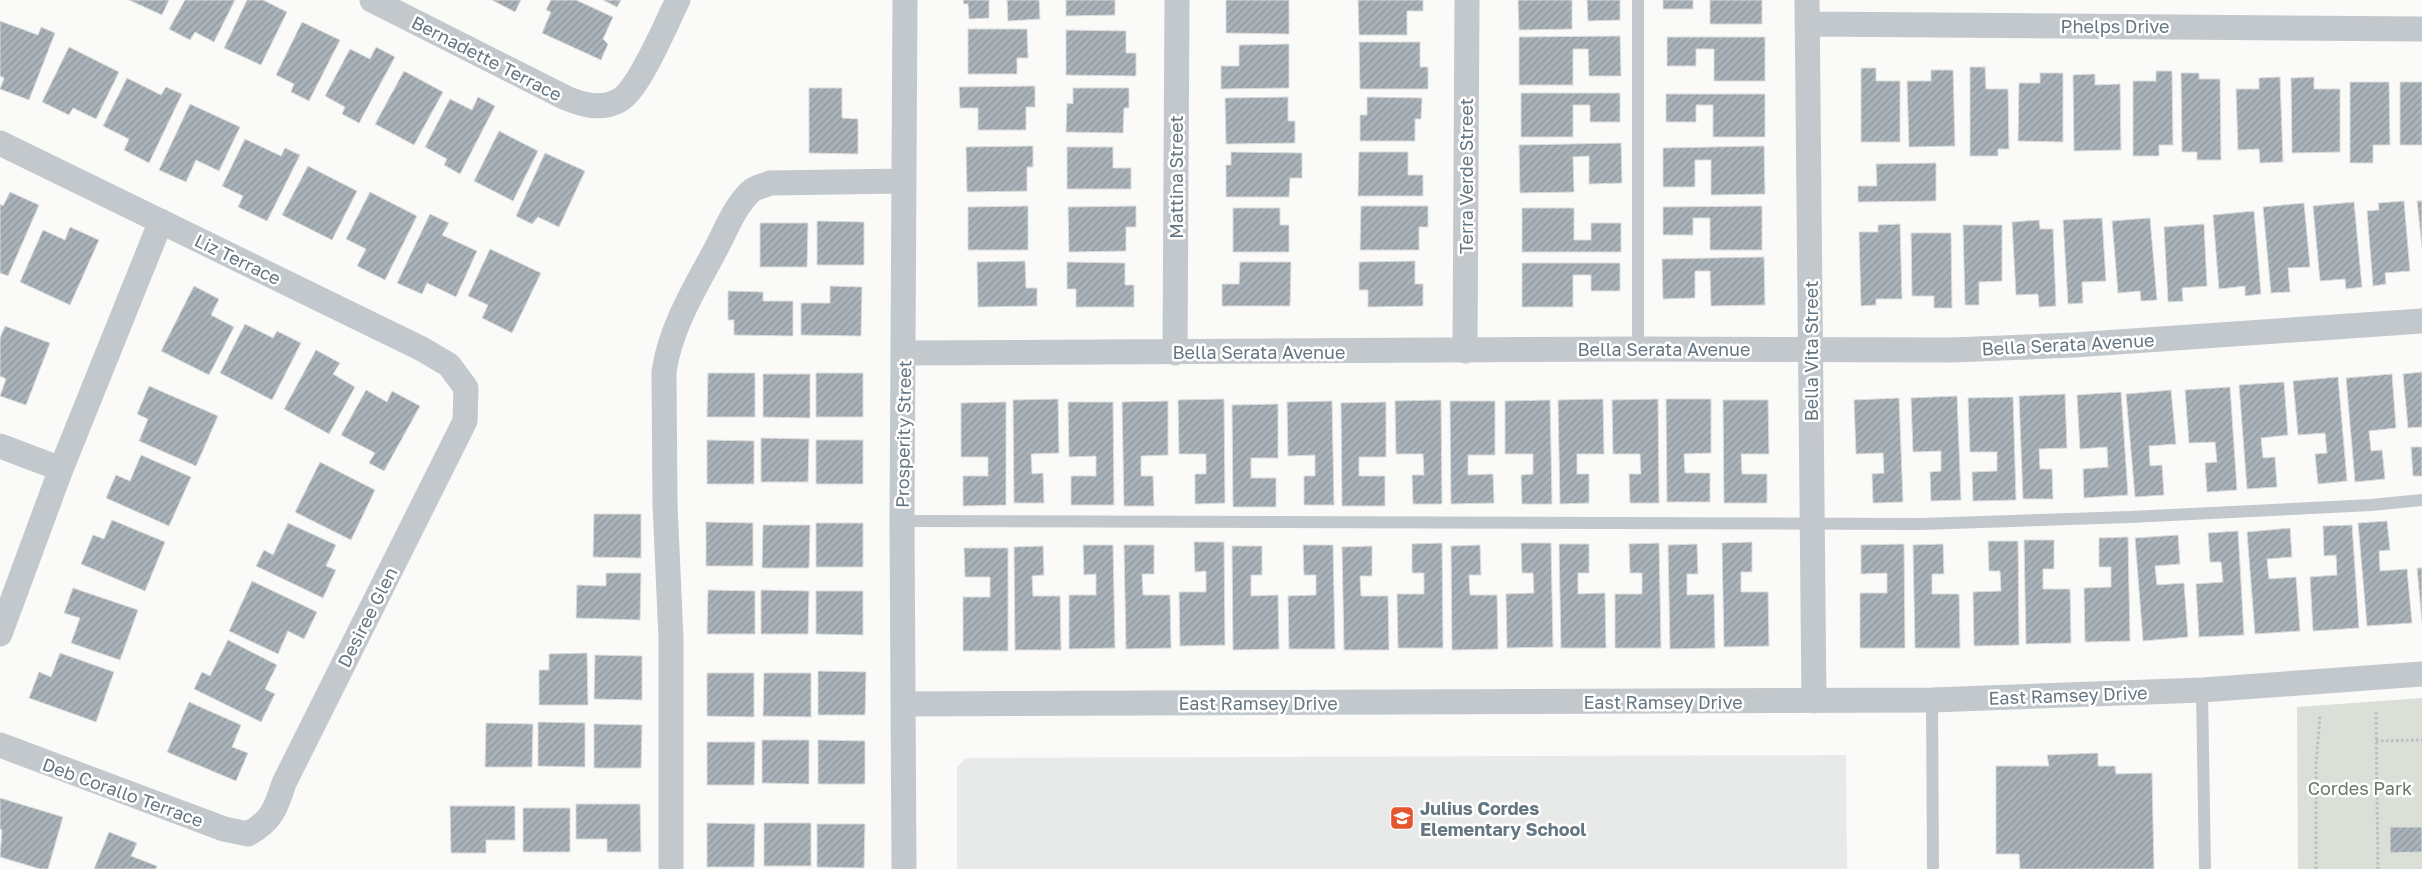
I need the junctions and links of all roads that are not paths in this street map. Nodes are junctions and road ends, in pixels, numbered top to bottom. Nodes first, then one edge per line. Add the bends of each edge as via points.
1 (372, 0) edge
2 (678, 0) edge
3 (905, 0) edge
4 (1177, 0) edge
5 (1467, 0) edge
6 (1638, 0) edge
7 (1807, 12) edge
8 (2422, 29) edge
9 (0, 142) edge
10 (903, 181) junction
11 (161, 221) junction
12 (2422, 321) edge
13 (1812, 348) junction
14 (1638, 349) junction
15 (1466, 351) junction
16 (904, 353) junction
17 (1175, 353) junction
18 (466, 388) joint
19 (0, 446) edge
20 (61, 468) junction
21 (2422, 500) edge
22 (902, 520) junction
23 (1812, 524) junction
24 (0, 634) edge
25 (2422, 674) edge
26 (2202, 690) junction
27 (1932, 700) junction
28 (1814, 701) junction
29 (903, 704) junction
30 (0, 746) edge
31 (248, 834) joint
32 (672, 869) edge
33 (904, 869) edge
34 (1933, 869) edge
35 (2205, 869) edge

1 - 2 street, Bernadette Terrace via 566,98 588,106 619,101 634,86
3 - 10 street, Prosperity Street
4 - 17 street, Mattina Street
5 - 15 street, Terra Verde Street
6 - 14 lane
7 - 8 street, Phelps Drive
7 - 13 street, Bella Vita Street
9 - 11 street, Liz Terrace
10 - 16 street, Prosperity Street
10 - 32 street via 770,183 752,190 740,203 677,325 666,354 665,494 671,639
11 - 18 street, Liz Terrace via 422,349 450,365
11 - 20 street
12 - 13 street, Bella Serata Avenue via 2074,345 1952,350
13 - 14 street, Bella Serata Avenue
13 - 23 street, Bella Vita Street
14 - 15 street, Bella Serata Avenue
15 - 17 street, Bella Serata Avenue
16 - 17 street, Bella Serata Avenue
16 - 22 street, Prosperity Street
18 - 31 street, Desiree Glen via 465,421 284,783 274,811 262,826
19 - 20 street
20 - 24 street
21 - 23 lane via 2130,517
22 - 23 lane
22 - 29 street, Prosperity Street
23 - 28 street, Bella Vita Street
25 - 26 street, East Ramsey Drive
26 - 27 street, East Ramsey Drive
26 - 35 lane
27 - 28 street, East Ramsey Drive
27 - 34 lane
28 - 29 street, East Ramsey Drive
29 - 33 street, Prosperity Street
30 - 31 street, Deb Corallo Terrace via 191,818

